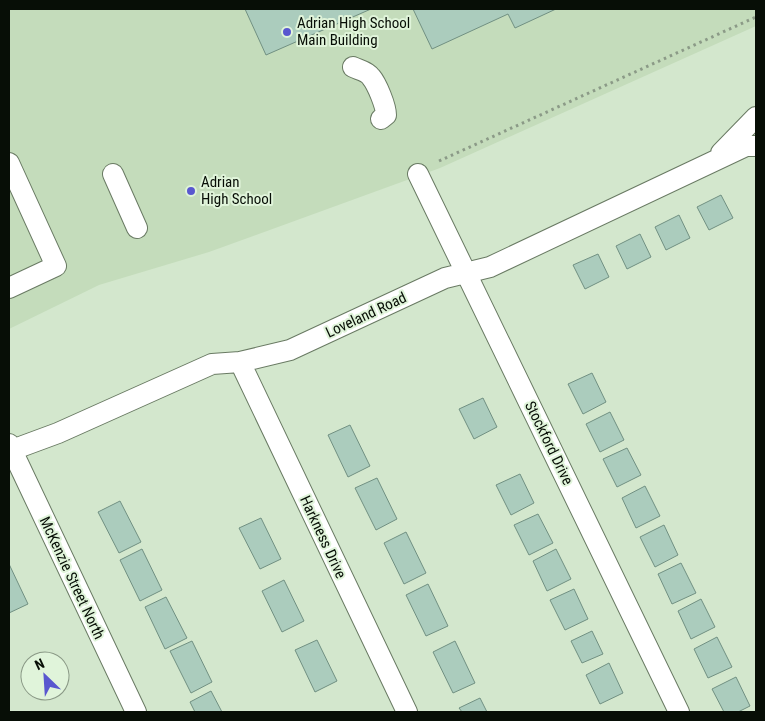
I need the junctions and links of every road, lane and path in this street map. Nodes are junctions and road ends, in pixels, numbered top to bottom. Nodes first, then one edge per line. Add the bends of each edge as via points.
1 (756, 17) edge
2 (353, 67) dead end
3 (756, 117) edge
4 (381, 119) dead end
5 (756, 146) edge
6 (715, 160) junction
7 (439, 161) dead end
8 (9, 163) edge
9 (113, 174) dead end
10 (418, 174) dead end
11 (137, 228) dead end
12 (467, 273) junction
13 (9, 288) edge
14 (240, 362) junction
15 (10, 447) edge
16 (136, 712) edge
17 (407, 712) edge
18 (679, 712) edge

1 - 7 path
2 - 4 street via 372,77 386,108 386,115
3 - 6 street
5 - 6 street, Loveland Road via 746,146
6 - 12 street, Loveland Road via 490,267
8 - 13 street via 56,266
9 - 11 street
10 - 12 street, Stockford Drive
12 - 14 street, Loveland Road via 446,278 290,350
12 - 18 street, Stockford Drive
14 - 15 street, Loveland Road via 212,364 58,433
14 - 17 street, Harkness Drive
15 - 16 street, McKenzie Street North

